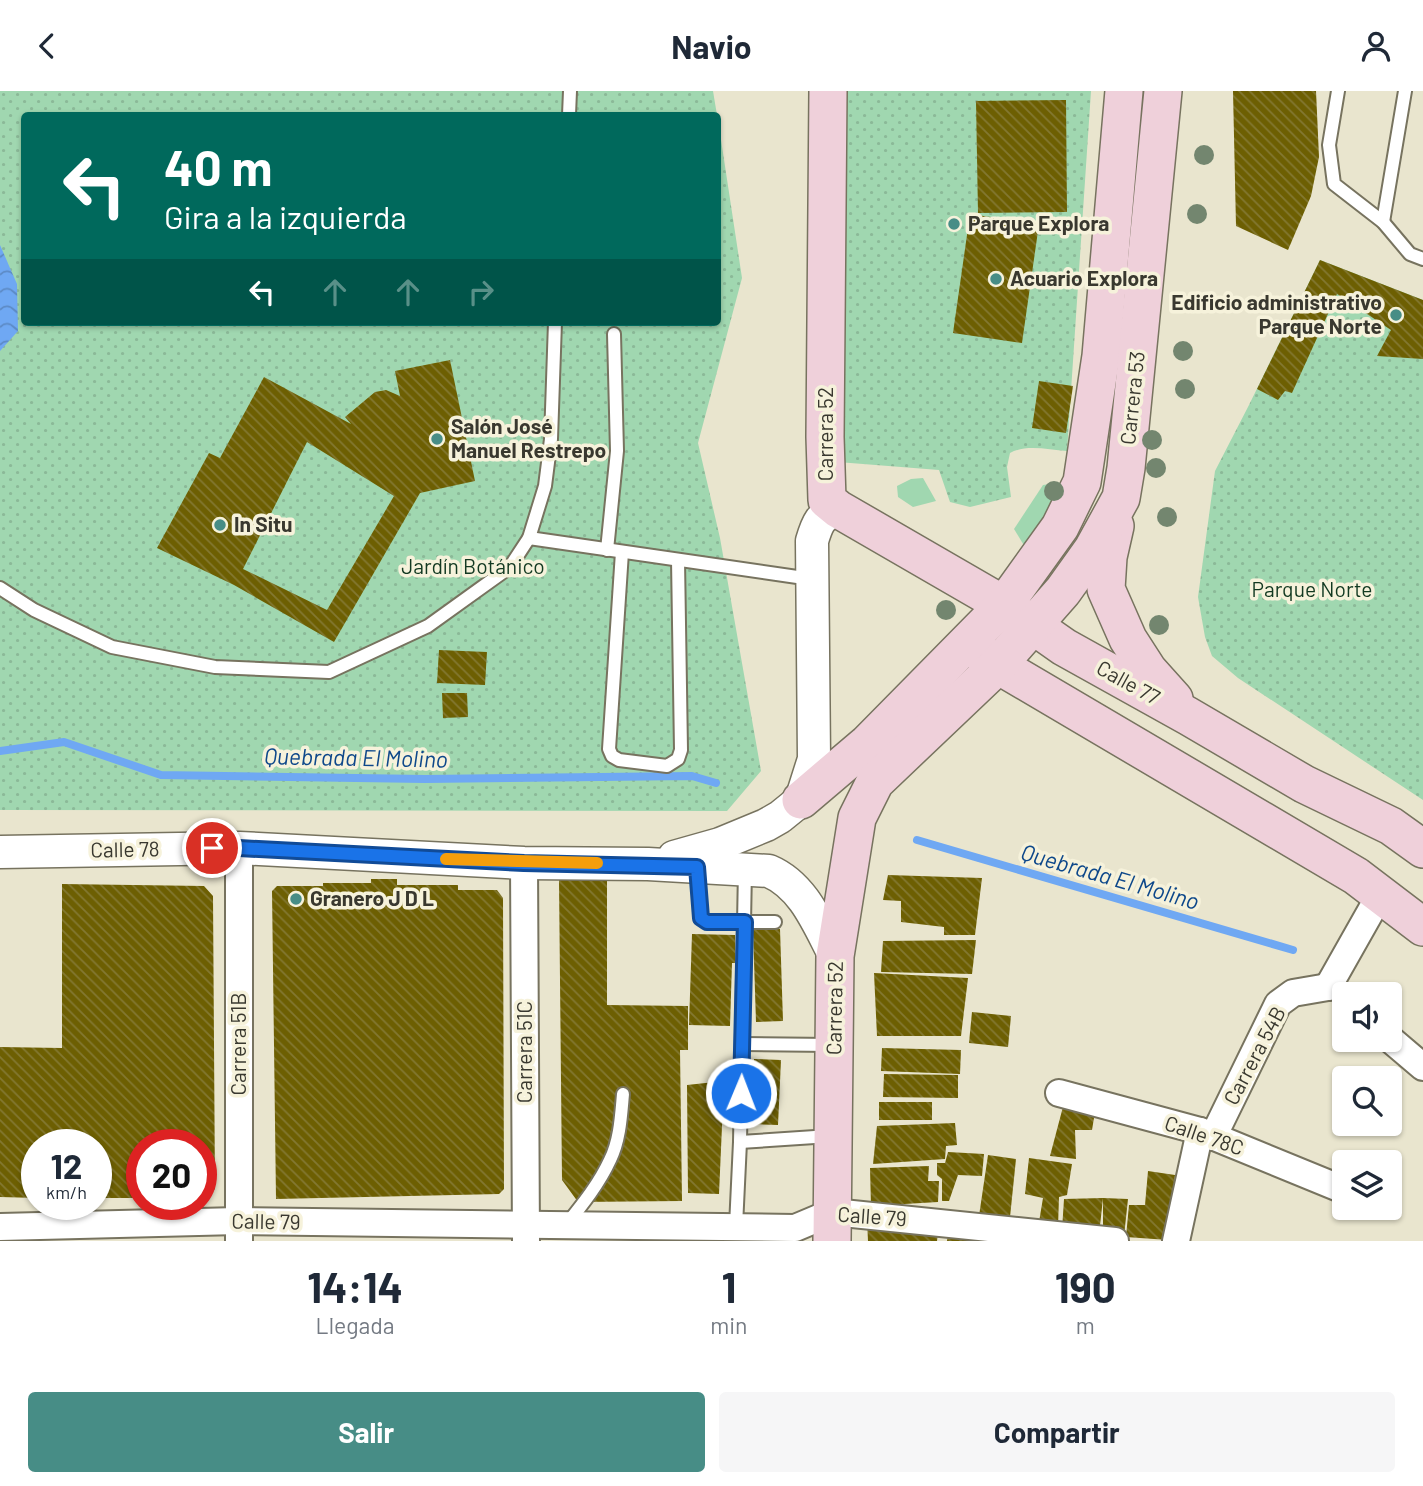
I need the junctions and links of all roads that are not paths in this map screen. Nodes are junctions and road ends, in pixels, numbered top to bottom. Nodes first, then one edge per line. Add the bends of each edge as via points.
1 (570, 91) edge
2 (828, 91) edge
3 (1124, 91) edge
4 (1163, 91) edge
5 (1338, 91) edge
6 (1405, 91) edge
7 (569, 112) edge
8 (1383, 222) junction
9 (1423, 260) edge
10 (555, 326) edge
11 (614, 334) dead end
12 (1121, 498) junction
13 (838, 509) junction
14 (529, 538) junction
15 (607, 550) junction
16 (622, 552) junction
17 (678, 560) junction
18 (812, 579) junction
19 (0, 587) edge
20 (1019, 616) junction
21 (968, 643) junction
22 (998, 664) junction
23 (1188, 716) junction
24 (800, 800) junction
25 (239, 848) junction
26 (1423, 849) edge
27 (0, 852) edge
28 (524, 863) junction
29 (648, 864) junction
30 (697, 867) junction
31 (745, 869) junction
32 (1380, 895) junction
33 (745, 922) junction
34 (775, 922) dead end
35 (1423, 927) edge
36 (835, 955) junction
37 (1341, 982) edge
38 (1332, 994) edge
39 (742, 1044) junction
40 (834, 1045) junction
41 (1402, 1049) edge
42 (1423, 1067) edge
43 (1059, 1093) dead end
44 (623, 1094) dead end
45 (1207, 1134) junction
46 (834, 1136) junction
47 (740, 1142) junction
48 (1332, 1185) edge
49 (31, 1220) edge
50 (111, 1220) edge
51 (565, 1226) junction
52 (736, 1226) junction
53 (833, 1226) edge
54 (0, 1227) edge
55 (239, 1231) edge
56 (526, 1234) edge
57 (1115, 1241) edge
58 (1176, 1241) edge

1 - 7 lane
2 - 13 main road, Carrera 52 via 825,477 827,499
3 - 20 main road, Carrera 53 via 1101,356 1083,482
4 - 12 main road, Carrera 53
5 - 8 lane via 1329,145 1334,184
6 - 8 lane
8 - 9 lane via 1410,254
10 - 14 lane via 551,439 545,486
11 - 15 lane via 617,451
12 - 20 main road, Carrera 53 via 1063,591
12 - 23 main road via 1106,589 1148,670
13 - 18 street, Carrera 52 via 818,521 812,541
13 - 20 main road, Calle 77
14 - 15 lane
14 - 19 lane via 510,567 428,626 329,672 215,667 112,647 34,610
15 - 16 lane
16 - 17 lane
16 - 17 lane via 609,748 620,760 667,766 678,759 681,750
17 - 18 lane
18 - 24 street, Carrera 52 via 814,759
20 - 21 main road
20 - 22 main road, Carrera 53
20 - 23 main road, Calle 77 via 1063,647
21 - 22 main road
21 - 24 main road via 868,743
22 - 32 main road via 1356,876
22 - 36 main road, Carrera 52 via 875,782 857,818
23 - 26 main road, Calle 77 via 1304,784 1391,826
24 - 29 street via 766,825 720,844
25 - 27 street, Calle 78
25 - 28 street, Calle 78
25 - 55 street, Carrera 51B
28 - 29 street, Calle 78
28 - 56 street, Carrera 51C
29 - 30 street, Calle 78
30 - 31 street, Calle 78
30 - 33 lane via 701,918
31 - 33 lane
31 - 36 street, Calle 78 via 769,871 793,886 807,902
32 - 35 main road
32 - 37 street, Carrera 54B
33 - 34 lane
33 - 39 lane
36 - 40 main road, Carrera 52
38 - 45 street, Carrera 54B via 1293,993 1278,1004
39 - 40 lane
39 - 47 lane
40 - 46 main road, Carrera 52
41 - 42 street
43 - 45 street, Calle 78C
44 - 51 lane via 611,1159
45 - 48 street, Calle 78C
45 - 58 street
46 - 47 lane
46 - 53 main road, Carrera 52
47 - 52 lane
49 - 54 street, Calle 79
50 - 55 street, Calle 79
51 - 52 street, Calle 79
51 - 56 street, Calle 79
52 - 53 street, Calle 79
53 - 57 street, Calle 79
55 - 56 street, Calle 79

